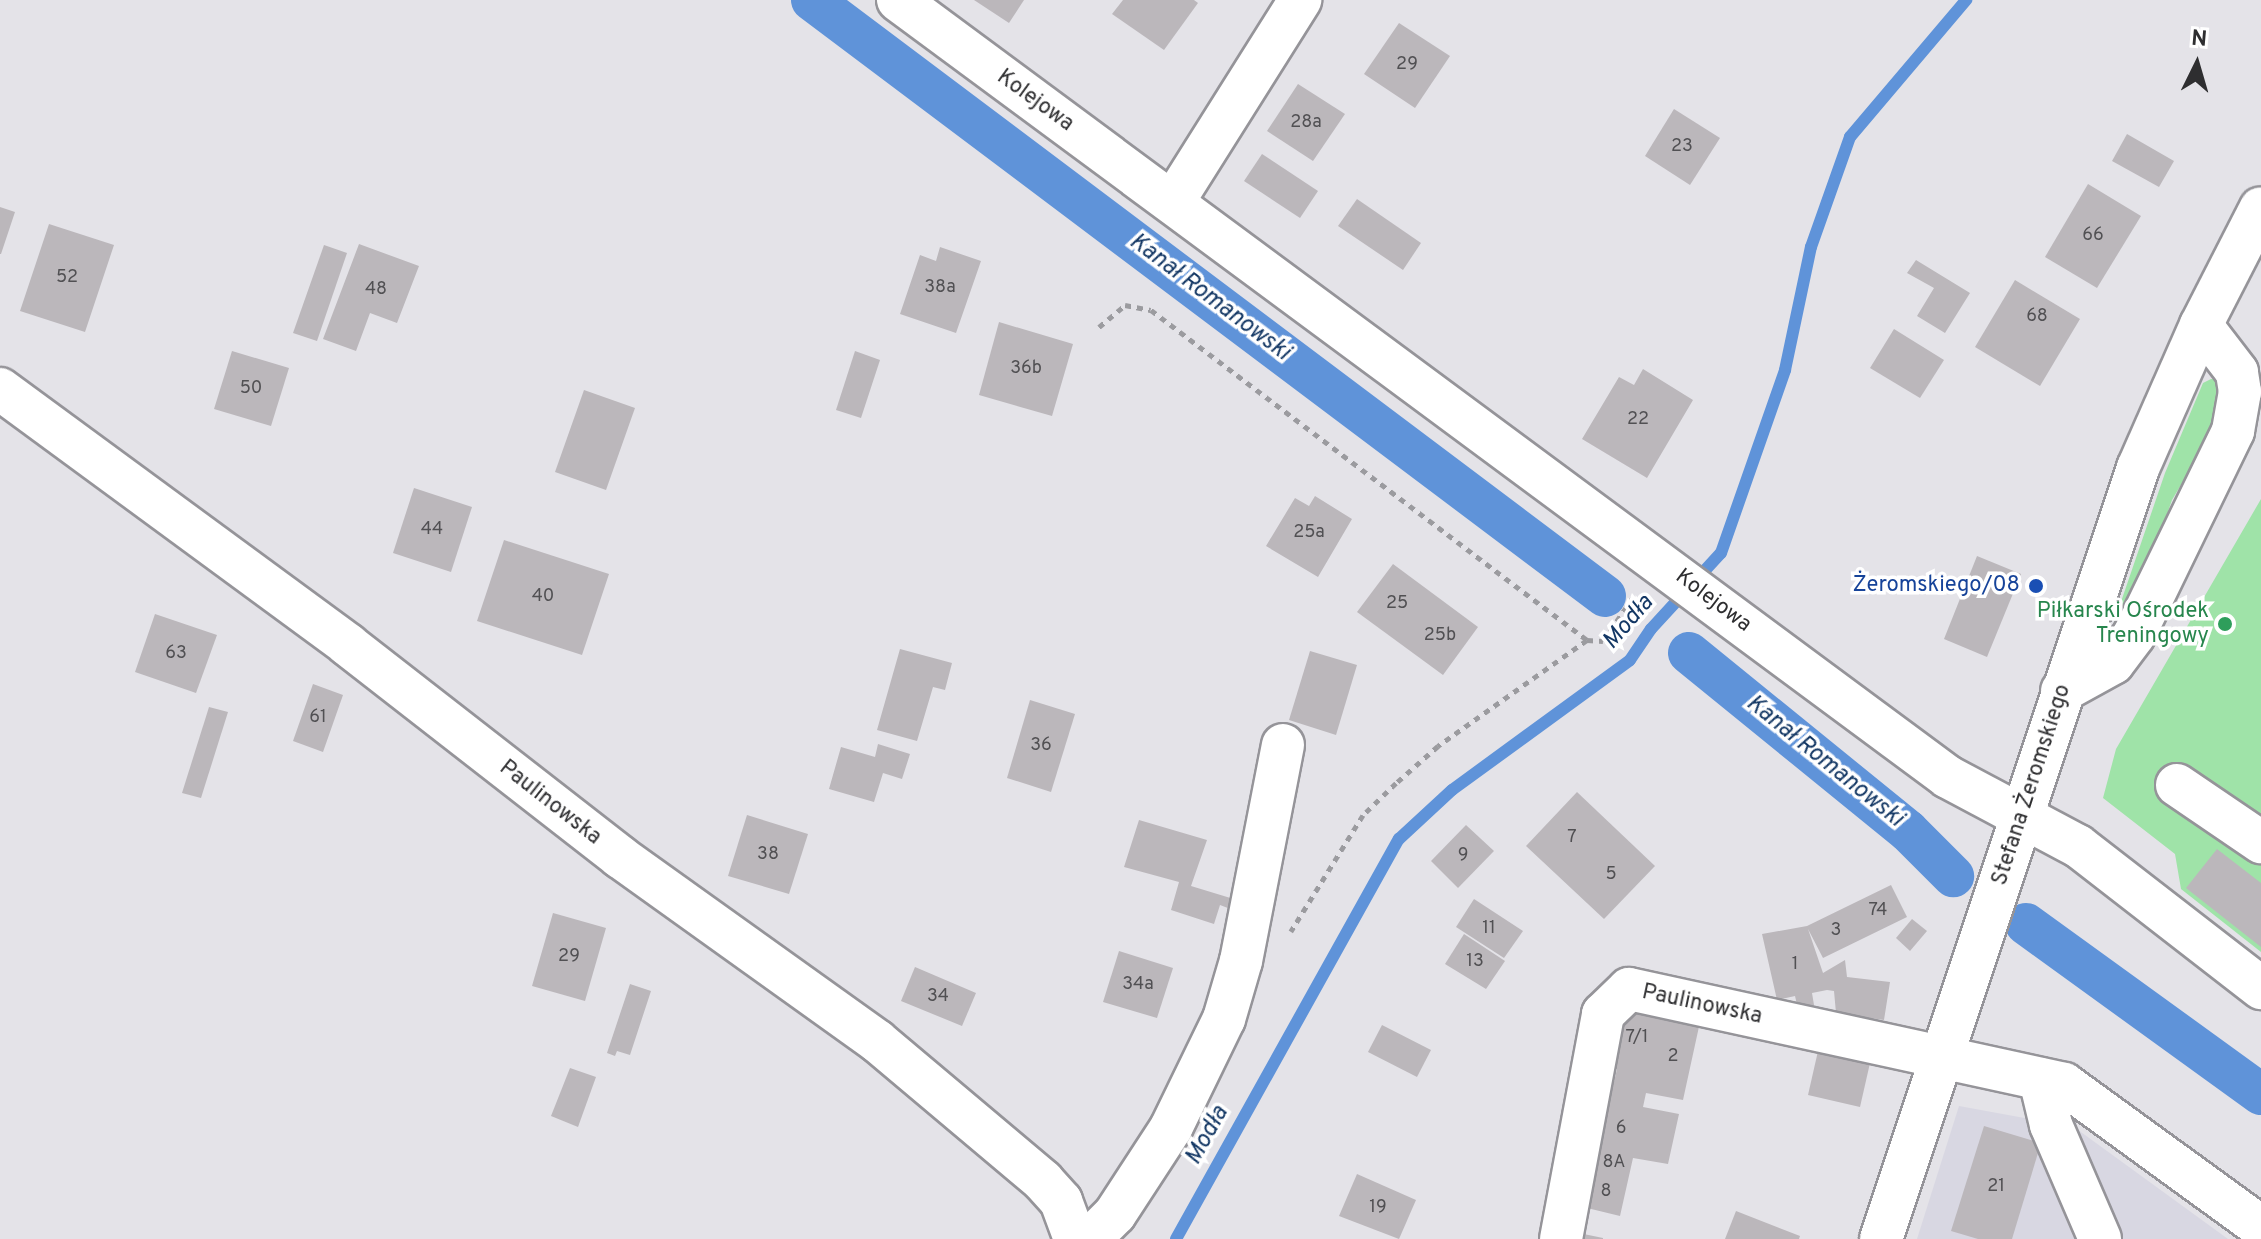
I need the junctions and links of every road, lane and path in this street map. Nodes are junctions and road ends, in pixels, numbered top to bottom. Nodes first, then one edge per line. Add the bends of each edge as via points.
1 (898, 0) edge
2 (1300, 0) edge
3 (1173, 202) junction
4 (2261, 208) edge
5 (2201, 325) junction
6 (1099, 327) dead end
7 (0, 389) edge
8 (1650, 569) junction
9 (1587, 640) junction
10 (2062, 691) junction
11 (1283, 745) dead end
12 (2177, 785) dead end
13 (2022, 817) junction
14 (2261, 842) edge
15 (1289, 934) dead end
16 (2261, 988) edge
17 (1941, 1057) junction
18 (2040, 1079) junction
19 (2261, 1227) edge
20 (1075, 1239) edge
21 (1090, 1239) edge
22 (1561, 1239) edge
23 (1881, 1239) edge
24 (2100, 1239) edge

1 - 3 street, Kolejowa
2 - 3 street
3 - 8 street, Kolejowa
4 - 5 street, Stefana Żeromskiego
5 - 10 street, Stefana Żeromskiego via 2138,468
5 - 10 street via 2237,372 2240,392 2233,431 2134,635 2113,663
6 - 9 path via 1125,305 1151,310
7 - 20 street, Paulinowska via 348,645 620,857 877,1041 1043,1181 1061,1201
8 - 9 path via 1603,641
8 - 13 street, Kolejowa via 1722,608 1948,777
9 - 15 path via 1438,746 1363,815
10 - 13 street, Stefana Żeromskiego
11 - 21 street via 1241,961 1224,1019 1171,1128 1115,1214
12 - 14 street
13 - 16 street, Kolejowa via 2078,846
13 - 17 street, Stefana Żeromskiego
17 - 18 street
17 - 22 street, Paulinowska via 1629,989 1603,1014
17 - 23 street, Stefana Żeromskiego
18 - 19 street via 2064,1084
18 - 24 street via 2051,1125

